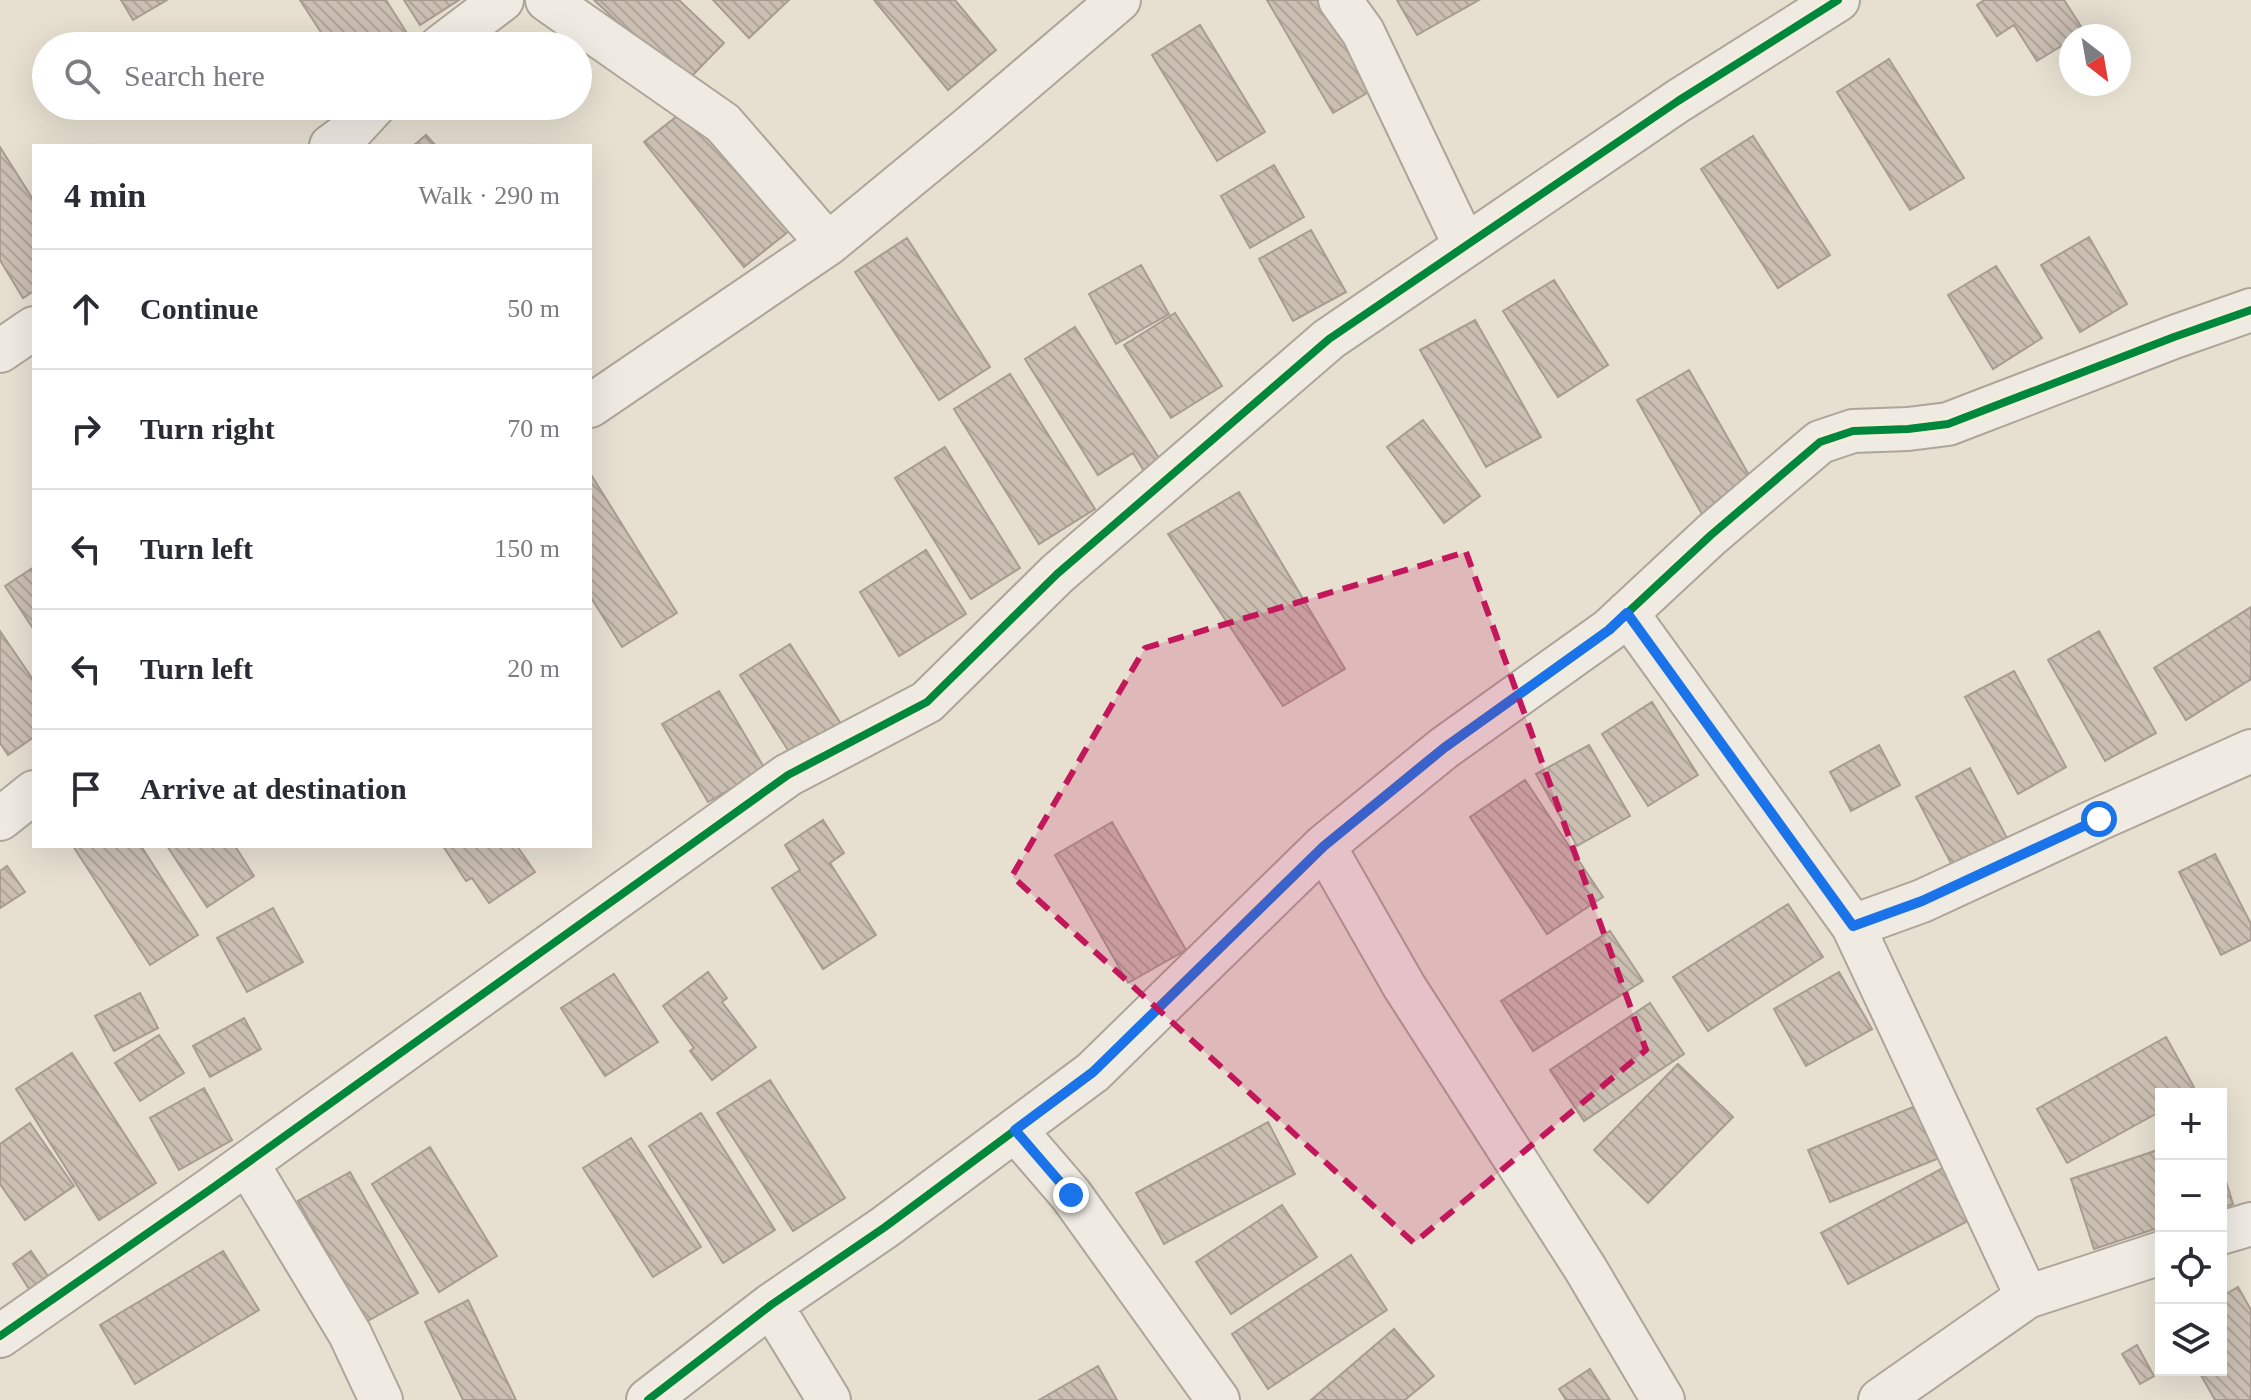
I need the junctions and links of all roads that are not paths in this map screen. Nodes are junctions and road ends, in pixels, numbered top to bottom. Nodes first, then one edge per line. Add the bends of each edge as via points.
1 (502, 0) edge
2 (547, 0) edge
3 (1119, 0) edge
4 (1340, 0) edge
5 (1838, 0) edge
6 (460, 32) edge
7 (361, 120) edge
8 (334, 144) edge
9 (828, 244) junction
10 (1465, 246) junction
11 (2251, 310) edge
12 (32, 329) edge
13 (0, 351) edge
14 (592, 405) edge
15 (1627, 613) junction
16 (2251, 751) edge
17 (32, 794) edge
18 (0, 819) edge
19 (1324, 846) junction
20 (1853, 926) junction
21 (1015, 1130) junction
22 (247, 1163) junction
23 (2251, 1224) edge
24 (2224, 1232) edge
25 (2155, 1255) edge
26 (2027, 1297) junction
27 (771, 1305) junction
28 (0, 1336) edge
29 (381, 1400) edge
30 (648, 1400) edge
31 (829, 1400) edge
32 (1218, 1400) edge
33 (1663, 1400) edge
34 (1880, 1400) edge

1 - 6 street
2 - 9 street via 723,123
3 - 9 street
4 - 10 street via 1363,32
5 - 10 street
7 - 8 street
9 - 14 street
10 - 22 street via 1329,339 1057,574 927,702 788,775
11 - 15 street via 1948,424 1853,431 1820,442
12 - 13 street
15 - 19 street via 1444,748
15 - 20 street
16 - 20 street via 1922,901
17 - 18 street
19 - 21 street via 1093,1072
19 - 33 street via 1404,986
20 - 26 street
21 - 27 street
21 - 32 street via 1071,1195
22 - 28 street
22 - 29 street via 350,1334
23 - 24 street
25 - 26 street
26 - 34 street
27 - 30 street
27 - 31 street

